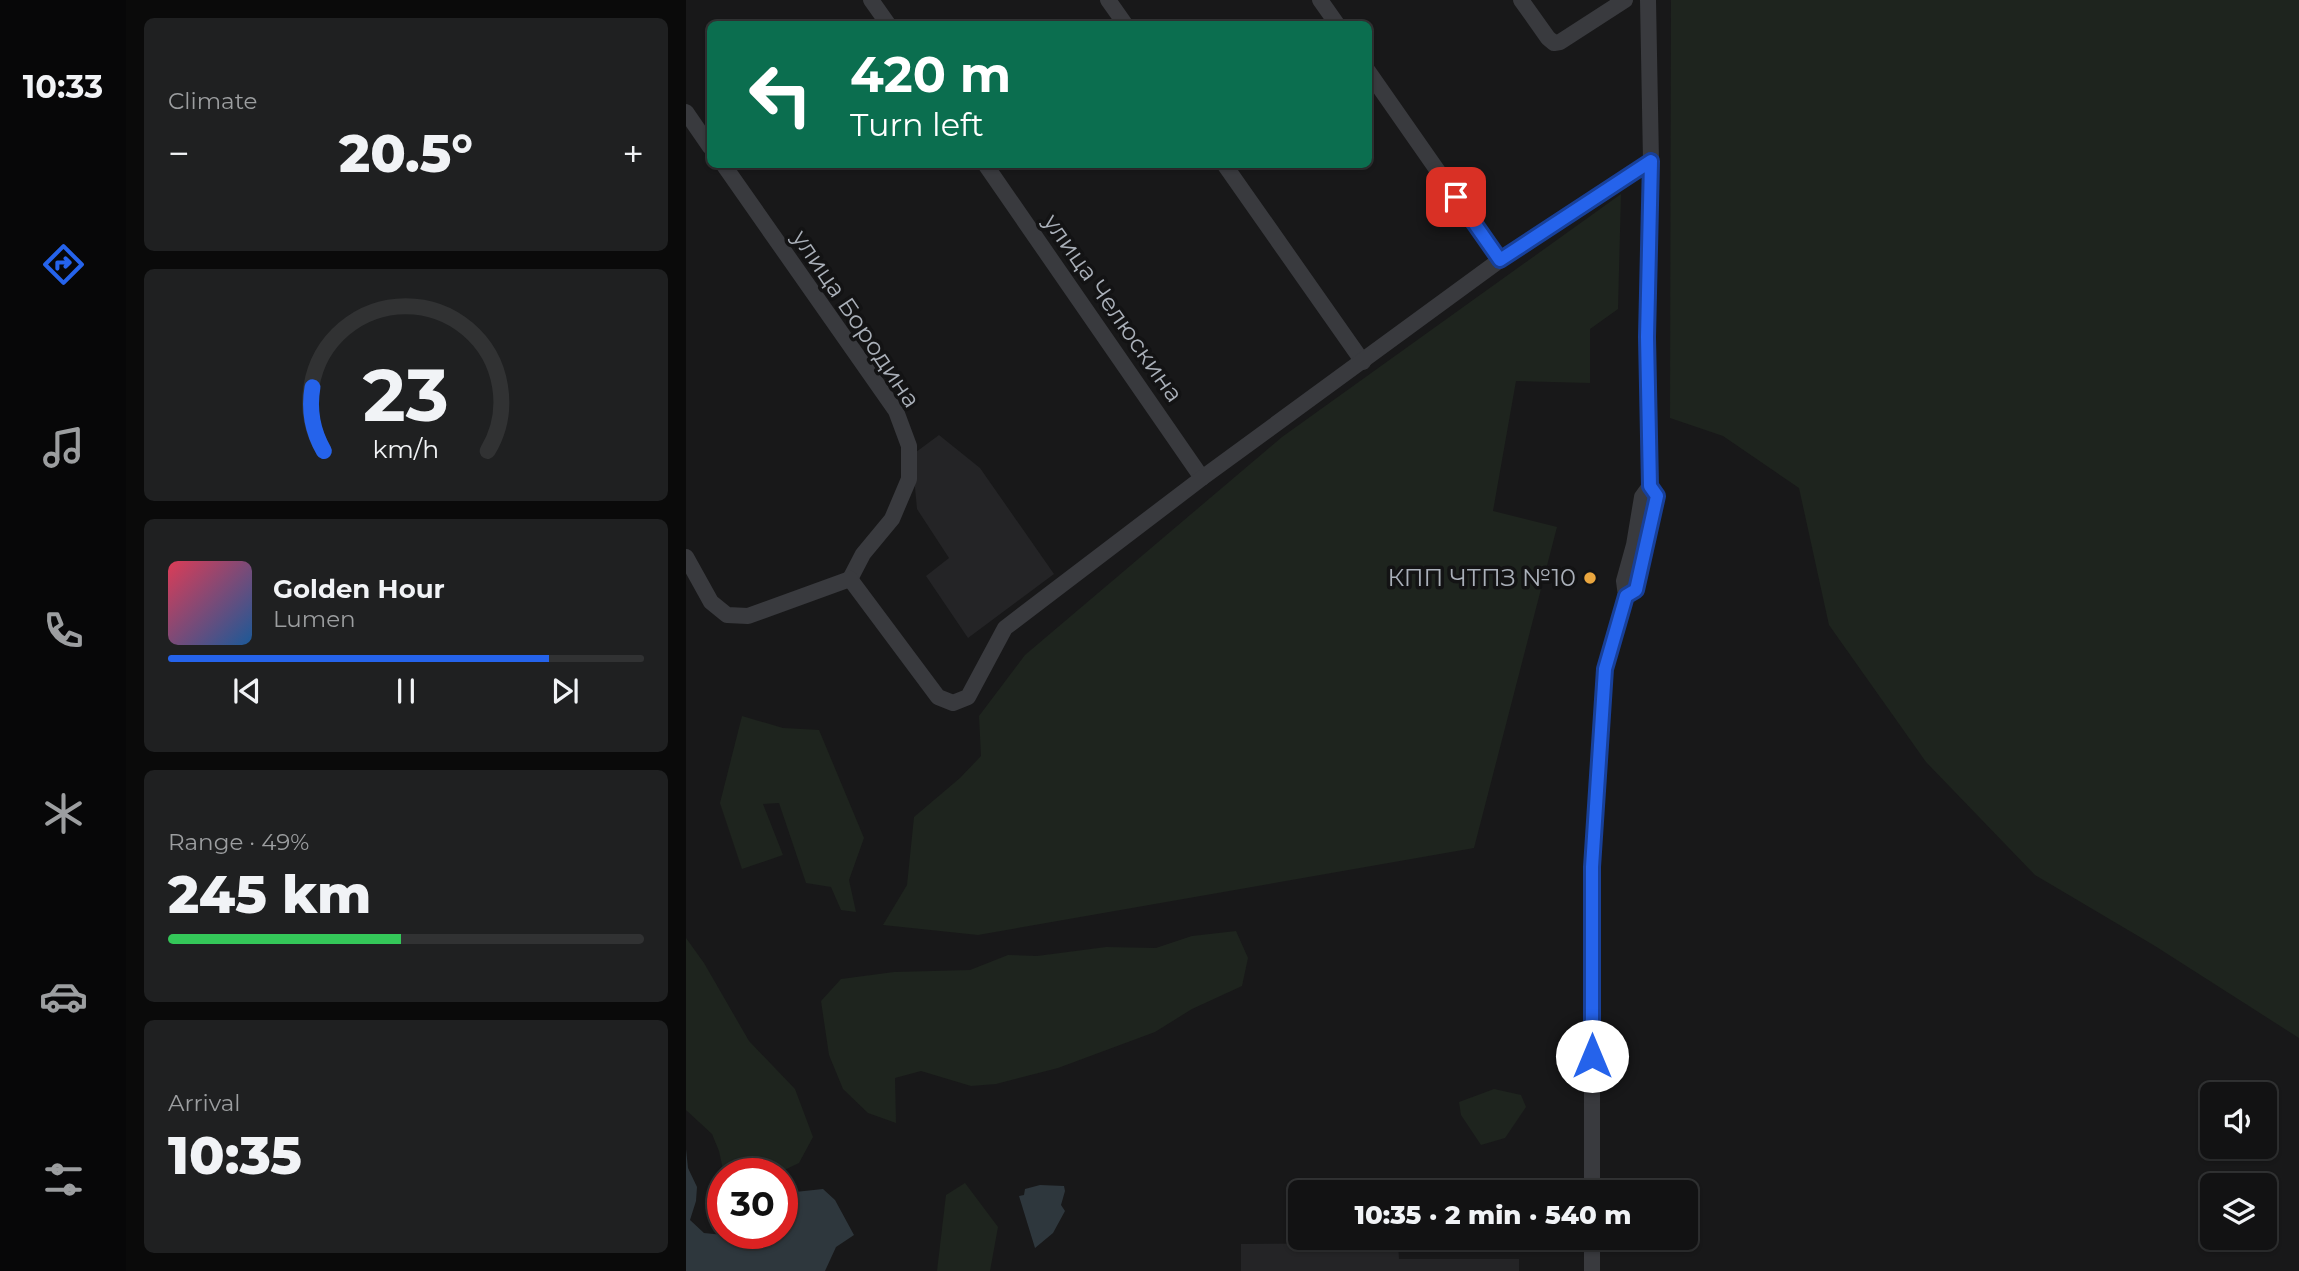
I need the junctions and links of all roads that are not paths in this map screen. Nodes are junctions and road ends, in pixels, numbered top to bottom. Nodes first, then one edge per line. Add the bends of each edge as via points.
1 (871, 0) edge
2 (1108, 0) edge
3 (1320, 0) edge
4 (1521, 0) edge
5 (1625, 0) edge
6 (1647, 0) edge
7 (886, 21) edge
8 (1123, 21) edge
9 (1334, 21) edge
10 (1372, 77) edge
11 (686, 112) edge
12 (707, 143) edge
13 (1651, 161) junction
14 (726, 168) edge
15 (988, 168) edge
16 (1227, 168) edge
17 (1500, 260) junction
18 (1363, 362) junction
19 (1202, 478) junction
20 (686, 557) edge
21 (850, 579) junction
22 (1592, 1180) edge
23 (1592, 1250) edge
24 (1592, 1271) edge

1 - 7 street
2 - 8 street
3 - 9 street
4 - 5 street via 1554,43
6 - 13 street
10 - 17 street
11 - 12 street
13 - 17 street
13 - 22 street via 1647,337 1650,486 1657,496 1624,581 1626,596 1605,669 1592,867
14 - 21 street, улица Бородина via 896,411 909,446 909,479 892,519 863,554
15 - 19 street, улица Челюскина
16 - 18 street
17 - 18 street
18 - 19 street
19 - 21 street via 1005,628 968,697 953,703 938,696
20 - 21 street via 711,602 727,615 748,616
23 - 24 street

